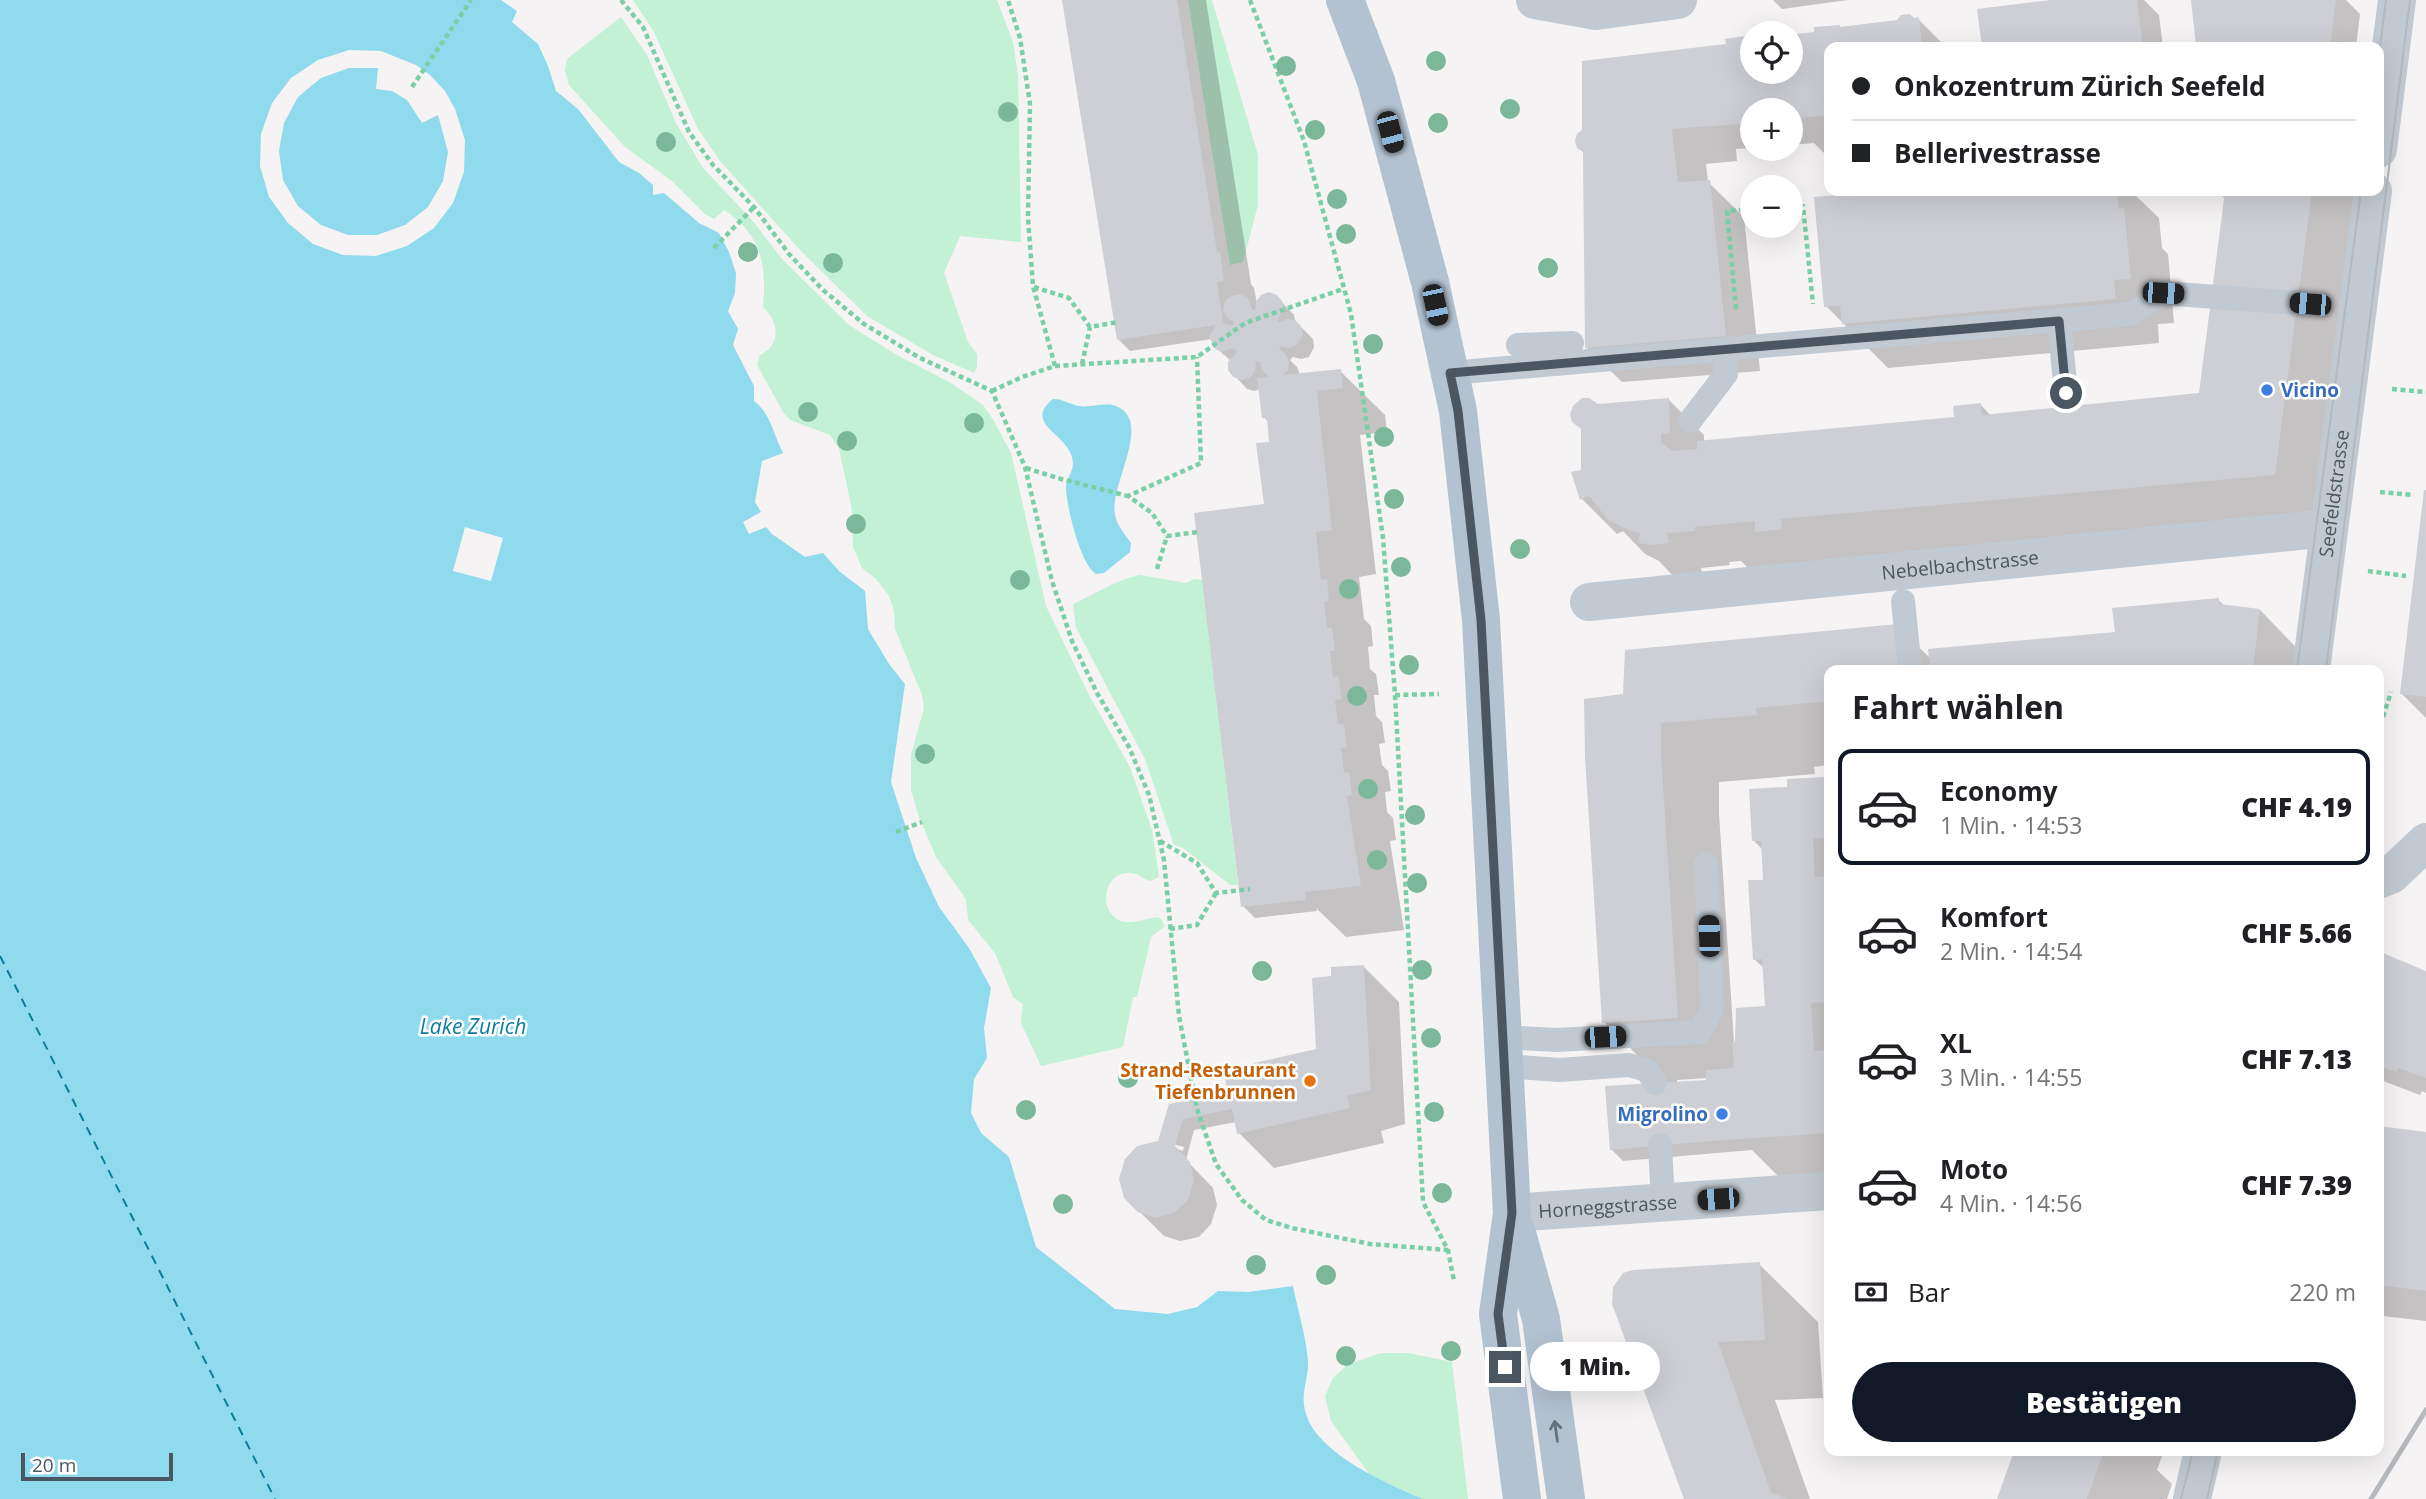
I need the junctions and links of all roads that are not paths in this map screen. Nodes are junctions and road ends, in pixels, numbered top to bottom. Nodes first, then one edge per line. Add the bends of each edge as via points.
1 (1345, 0) edge
2 (1535, 0) edge
3 (1678, 0) edge
4 (2397, 0) edge
5 (2384, 102) edge
6 (2372, 196) edge
7 (2310, 304) dead end
8 (2059, 321) junction
9 (1572, 343) dead end
10 (1518, 345) dead end
11 (1731, 349) junction
12 (1450, 373) junction
13 (2066, 393) dead end
14 (1690, 421) dead end
15 (2329, 528) junction
16 (1903, 601) dead end
17 (1589, 602) dead end
18 (1909, 665) edge
19 (2312, 665) edge
20 (2426, 842) edge
21 (1706, 864) dead end
22 (2384, 878) edge
23 (1504, 1052) junction
24 (1656, 1083) dead end
25 (1660, 1145) dead end
26 (1824, 1191) edge
27 (1663, 1203) junction
28 (1512, 1213) junction
29 (2202, 1456) edge
30 (1522, 1499) edge
31 (1566, 1499) edge
32 (2192, 1499) edge

1 - 12 main road via 1376,81
2 - 3 street via 1596,11
4 - 5 street
6 - 15 street, Seefeldstrasse
7 - 8 lane via 2163,293 2131,314
8 - 11 lane
8 - 13 lane
9 - 10 lane
11 - 12 lane
11 - 14 lane via 1726,374
12 - 23 main road via 1481,620
15 - 17 street, Nebelbachstrasse
15 - 19 street, Seefeldstrasse
16 - 18 lane
20 - 22 street
21 - 23 lane via 1712,1009 1700,1032 1557,1040
23 - 24 lane via 1559,1070 1629,1065 1647,1070
23 - 28 main road
25 - 27 lane
26 - 27 street, Horneggstrasse
27 - 28 street, Horneggstrasse
28 - 30 main road via 1498,1314
31 -> 28 main road via 1541,1319
29 - 32 street

